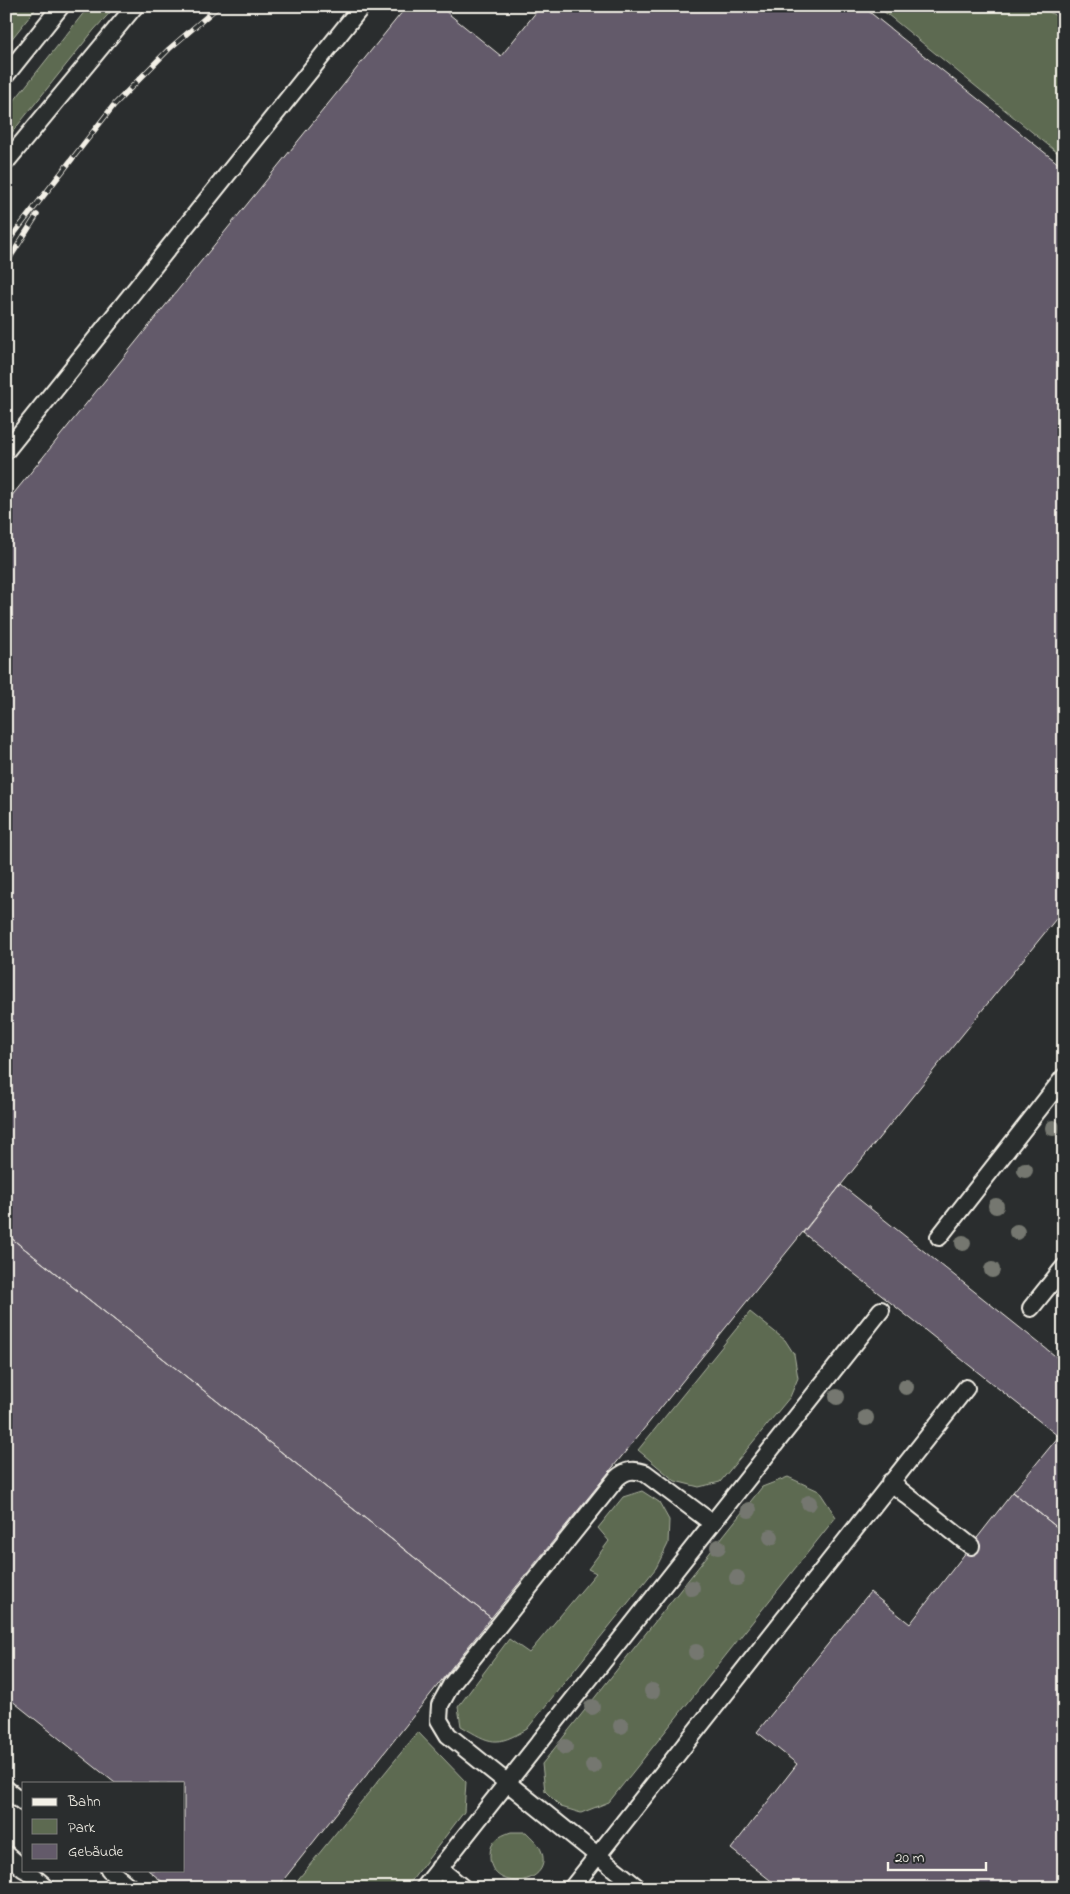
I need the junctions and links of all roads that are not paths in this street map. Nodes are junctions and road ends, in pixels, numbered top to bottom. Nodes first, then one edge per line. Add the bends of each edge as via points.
1 (61, 6) edge
2 (135, 6) edge
3 (362, 6) edge
4 (6, 75) edge
5 (6, 162) edge
6 (6, 451) edge
7 (1064, 1076) edge
8 (940, 1237) dead end
9 (1064, 1267) edge
10 (1031, 1308) dead end
11 (881, 1310) dead end
12 (966, 1388) dead end
13 (890, 1482) junction
14 (712, 1523) junction
15 (971, 1546) dead end
16 (506, 1783) junction
17 (6, 1789) edge
18 (22, 1801) edge
19 (6, 1854) edge
20 (597, 1856) junction
21 (22, 1867) edge
22 (439, 1868) junction
23 (28, 1872) edge
24 (111, 1872) edge
25 (47, 1888) edge
26 (131, 1888) edge
27 (424, 1888) edge
28 (463, 1888) edge
29 (572, 1888) edge
30 (638, 1888) edge

1 - 4 lane
2 - 5 lane
3 - 6 lane
7 - 8 lane
9 - 10 lane
11 - 14 lane
12 - 13 lane
13 - 15 lane
13 - 20 lane
14 - 16 lane
14 - 16 lane via 645,1472 624,1472 457,1678 440,1705 439,1720 448,1735
16 - 20 lane
16 - 22 lane
17 - 18 lane
19 - 21 lane
20 - 29 lane
20 - 30 lane
22 - 27 lane
22 - 28 lane
23 - 25 lane
24 - 26 lane

